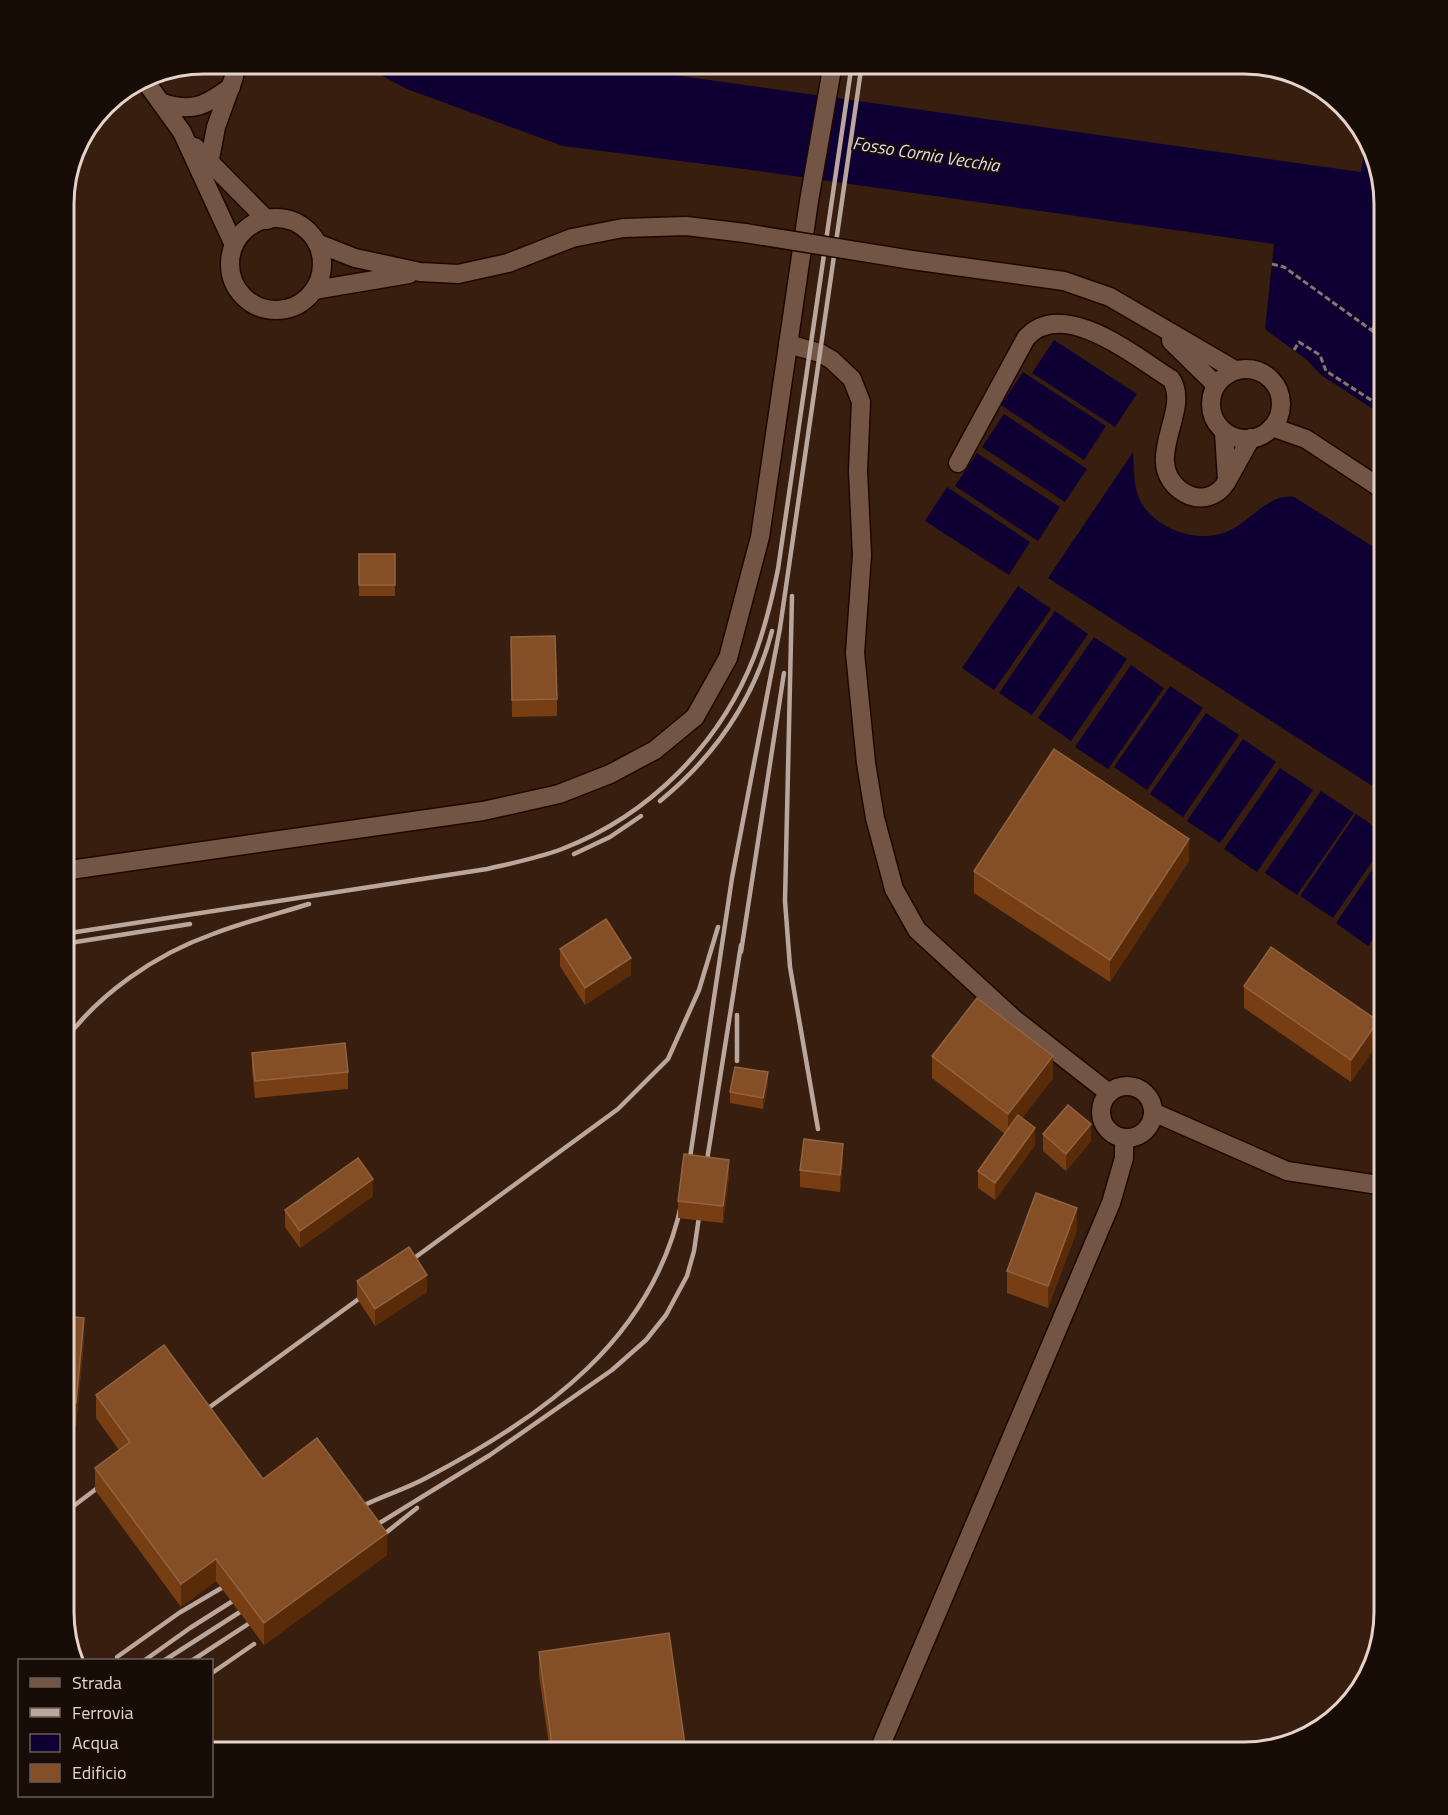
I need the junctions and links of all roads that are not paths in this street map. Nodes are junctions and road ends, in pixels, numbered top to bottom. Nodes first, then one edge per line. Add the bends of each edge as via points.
1 (234, 74) edge
2 (831, 74) edge
3 (149, 86) edge
4 (231, 87) junction
5 (163, 103) junction
6 (182, 132) junction
7 (209, 164) junction
8 (267, 220) junction
9 (317, 243) junction
10 (234, 245) junction
11 (420, 272) junction
12 (314, 290) junction
13 (1153, 322) junction
14 (788, 344) junction
15 (1235, 370) junction
16 (1216, 385) junction
17 (1280, 408) junction
18 (1272, 427) junction
19 (1224, 432) junction
20 (1251, 438) junction
21 (1306, 439) junction
22 (958, 463) dead end
23 (1227, 481) junction
24 (1374, 484) edge
25 (74, 869) edge
26 (1108, 1093) junction
27 (1153, 1112) junction
28 (1124, 1138) junction
29 (1374, 1184) edge
30 (882, 1742) edge

1 - 4 street
2 - 14 street
3 - 5 street
4 - 5 street via 199,106 181,109
4 - 7 street via 216,127
5 - 6 street
6 - 7 street
6 - 10 street
7 - 8 street
8 - 9 street via 285,219 298,224
8 - 10 street via 246,230
9 - 11 street via 355,258
9 - 12 street via 322,269
10 - 12 street via 232,280 249,302 274,311 288,309
11 - 12 street
11 - 13 street, bridge via 458,274 508,263 572,238 623,228 686,226 1064,281 1110,297
13 - 15 street
13 - 16 street
14 - 25 street via 760,537 728,658 695,717 655,750 610,774 559,794 483,812
14 - 26 street via 832,360 852,379 861,402 858,471 862,555 855,653 875,818 894,889 917,930 1013,1018
15 - 16 street
15 - 17 street via 1264,374 1277,389
16 - 19 street via 1212,415
17 - 18 street
17 - 21 street
18 - 20 street
18 - 21 street
19 - 20 street
19 - 23 street
20 - 23 street
21 - 24 street
22 - 23 street via 1026,338 1040,327 1068,325 1102,334 1173,384 1175,404 1165,456 1173,483 1191,497 1201,498 1223,489
26 - 27 street via 1124,1086 1133,1087 1147,1096
26 - 28 street via 1101,1117 1109,1131
27 - 28 street via 1147,1128
27 - 29 street via 1287,1171
28 - 30 street via 1124,1158 1111,1203

